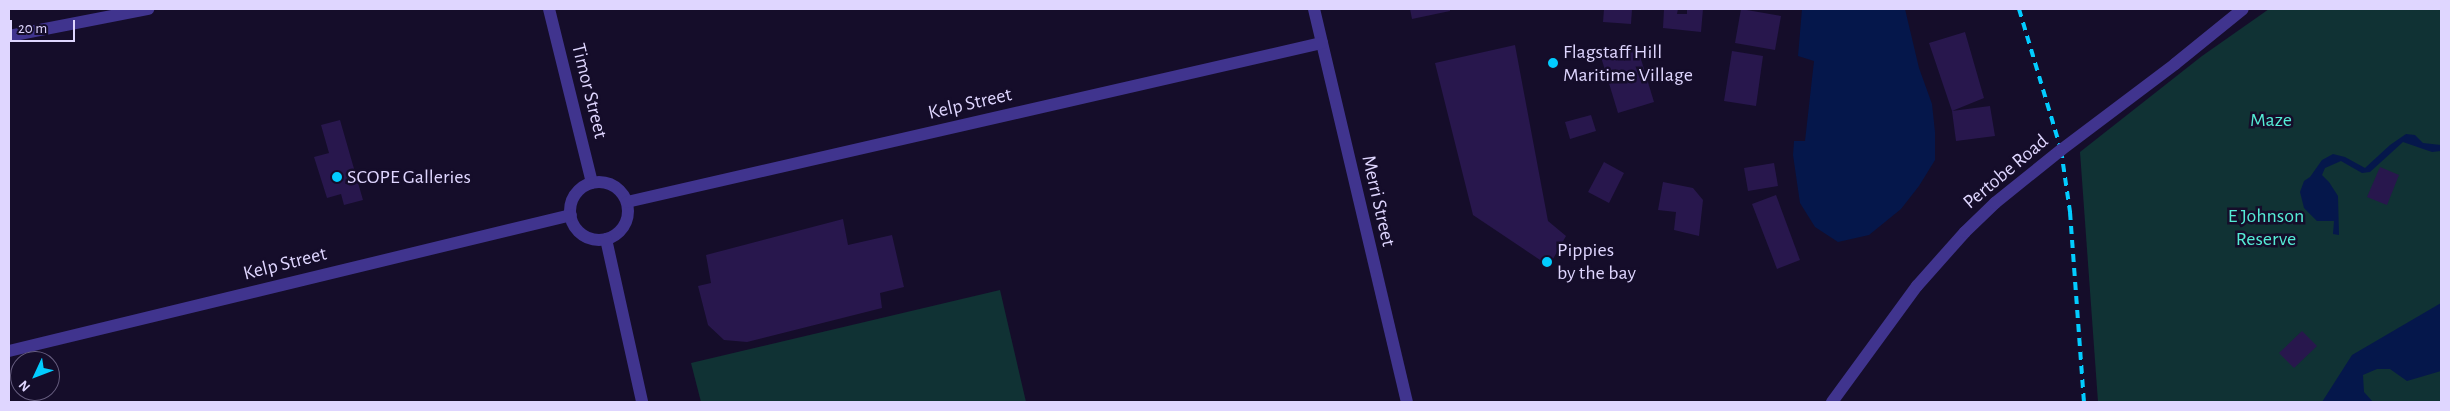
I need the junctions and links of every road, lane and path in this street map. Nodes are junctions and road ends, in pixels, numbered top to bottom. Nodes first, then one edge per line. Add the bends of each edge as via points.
1 (148, 9) edge
2 (549, 9) edge
3 (1314, 9) edge
4 (2243, 9) edge
5 (9, 36) edge
6 (1322, 43) junction
7 (592, 183) junction
8 (627, 202) junction
9 (571, 215) junction
10 (606, 239) junction
11 (9, 351) edge
12 (642, 402) edge
13 (1407, 402) edge
14 (1832, 402) edge

1 - 5 street
2 - 7 street, Timor Street
3 - 6 street, Merri Street
4 - 14 street, Pertobe Road, bridge via 1995,203 1917,286
6 - 8 street, Kelp Street
6 - 13 street, Merri Street
7 - 8 street via 617,188
7 - 9 street via 578,191 570,206
8 - 10 street via 626,221
9 - 10 street via 579,232 596,240
9 - 11 street, Kelp Street
10 - 12 street

